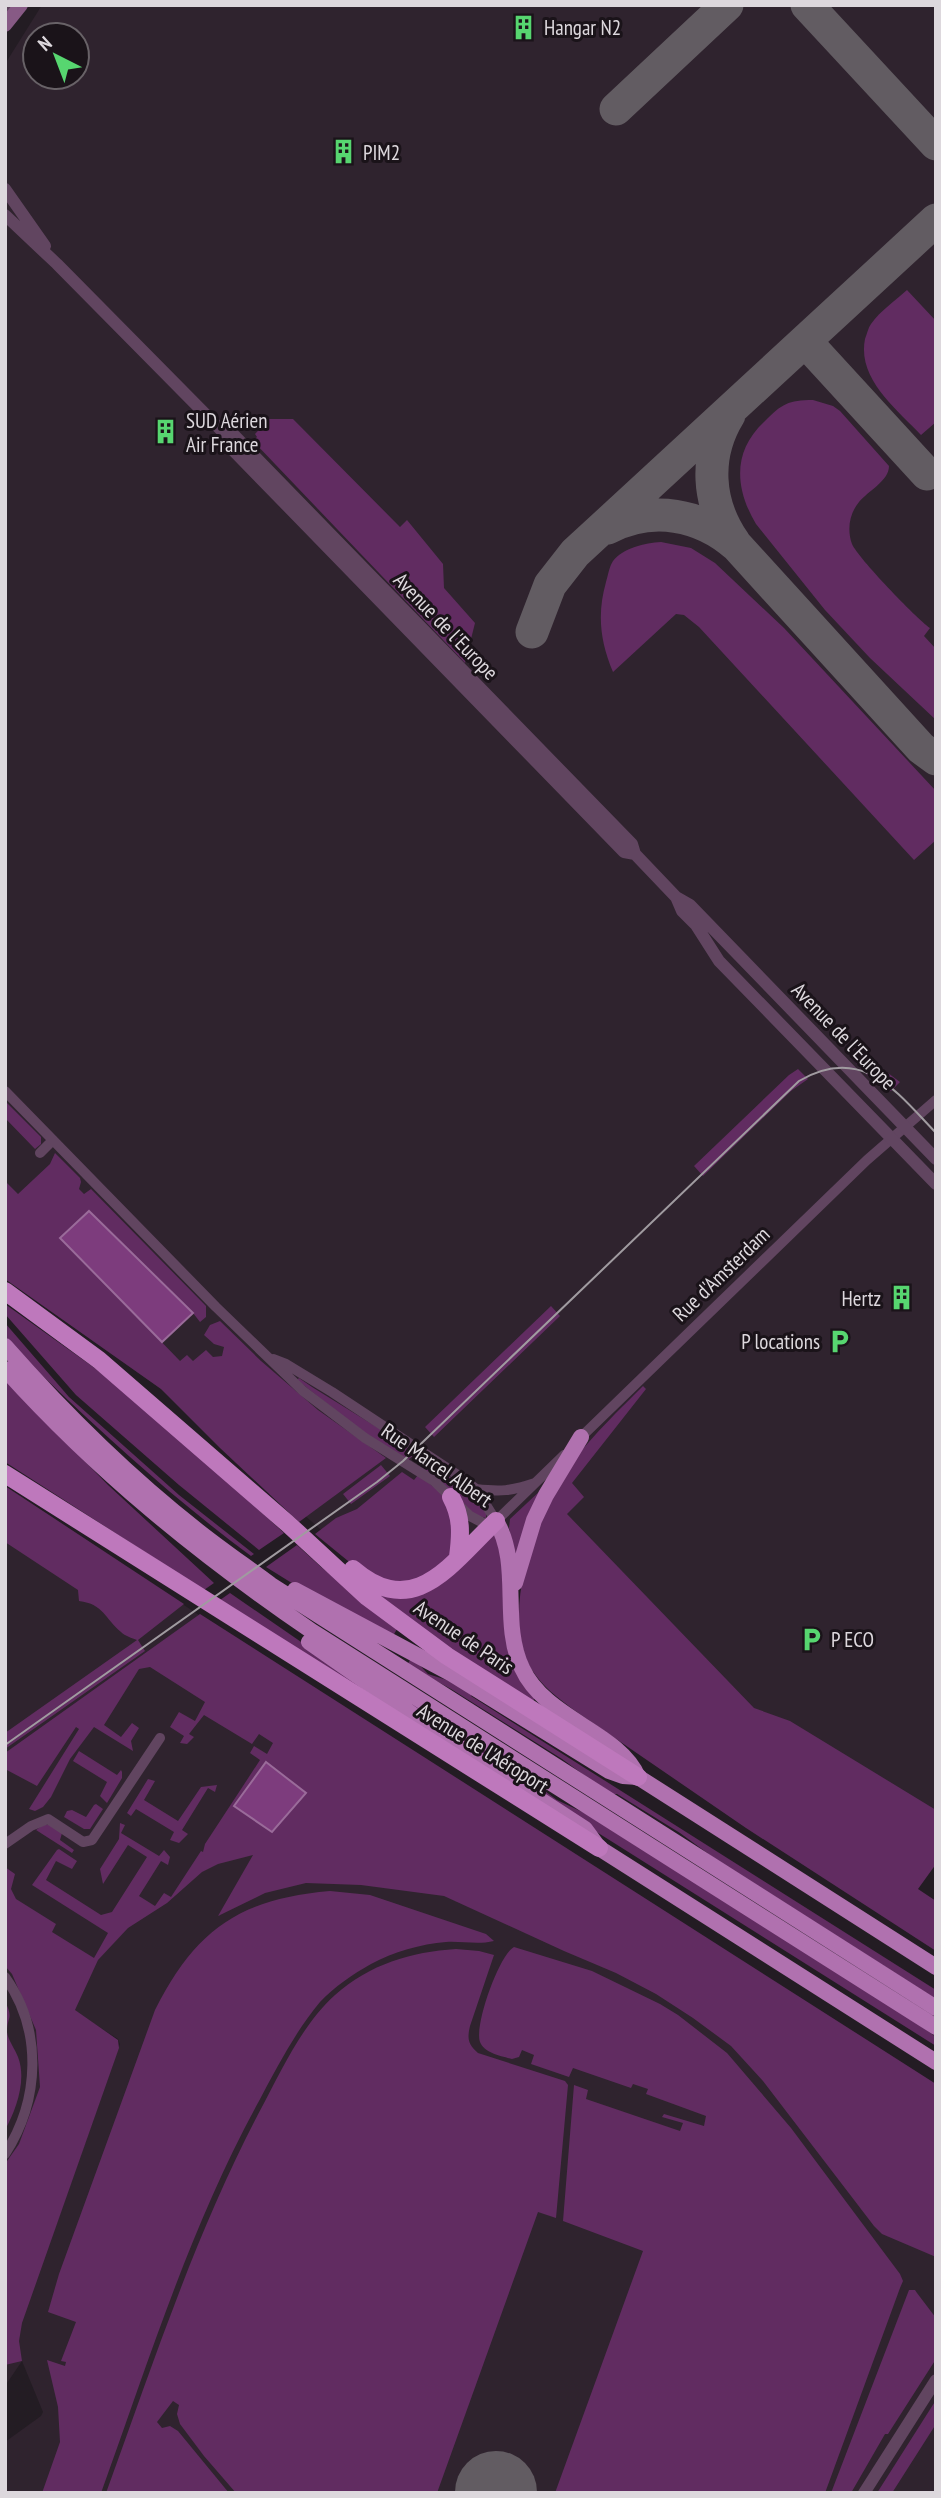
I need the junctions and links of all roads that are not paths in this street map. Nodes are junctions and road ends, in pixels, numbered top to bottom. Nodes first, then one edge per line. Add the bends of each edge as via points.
1 (21, 5) edge
2 (5, 25) edge
3 (5, 189) edge
4 (9, 203) edge
5 (5, 215) edge
6 (57, 264) junction
7 (676, 897) junction
8 (821, 1041) junction
9 (808, 1054) junction
10 (5, 1091) edge
11 (936, 1100) edge
12 (904, 1126) junction
13 (891, 1139) junction
14 (53, 1140) junction
15 (40, 1153) dead end
16 (936, 1159) edge
17 (936, 1184) edge
18 (5, 1291) edge
19 (5, 1346) edge
20 (273, 1359) junction
21 (5, 1368) edge
22 (581, 1437) junction
23 (8, 1477) edge
24 (539, 1482) junction
25 (476, 1489) junction
26 (451, 1497) junction
27 (496, 1521) junction
28 (287, 1524) junction
29 (458, 1557) junction
30 (234, 1558) junction
31 (250, 1590) junction
32 (510, 1599) junction
33 (160, 1738) dead end
34 (638, 1777) junction
35 (5, 1844) edge
36 (599, 1848) junction
37 (936, 1967) edge
38 (5, 1977) edge
39 (936, 2008) edge
40 (936, 2027) edge
41 (936, 2062) edge
42 (5, 2154) edge
43 (936, 2380) edge
44 (864, 2493) edge

1 - 2 main road
3 - 4 street
4 - 6 street
5 - 6 street
6 - 7 street, Avenue de l'Europe via 624,852 635,854
7 - 8 street, Avenue de l'Europe via 690,905
7 - 9 street via 719,961
8 - 9 street
8 - 12 street, Avenue de l'Europe
9 - 13 street
10 - 14 street, Rue Marcel Albert
11 - 12 street, Rue d'Amsterdam
12 - 13 street, Rue d'Amsterdam
12 - 16 street, Avenue de l'Europe
13 - 17 street
13 - 22 street, Rue d'Amsterdam
14 - 15 street
14 - 20 street, Rue Marcel Albert
18 - 28 highway, Avenue de Paris via 99,1360
19 - 30 highway via 123,1467
20 - 25 street, Rue Marcel Albert
20 - 26 street, Rue Marcel Albert via 325,1408
21 - 31 highway via 121,1486
22 - 24 street, Rue d'Amsterdam
22 - 32 highway via 534,1520
23 - 36 highway, Avenue de l'Aéroport
24 - 25 street via 494,1493
24 - 27 street, Rue d'Amsterdam
25 - 27 street, Rue Marcel Albert
26 - 27 street, Rue Marcel Albert via 476,1520 485,1524
26 - 29 highway via 460,1524
27 - 29 highway
27 - 32 highway via 506,1547
28 - 29 highway via 319,1541 382,1589 410,1590 425,1584
28 - 34 highway, Avenue de Paris via 366,1596 447,1656
30 - 34 highway via 272,1574 452,1674 609,1771
30 - 39 highway via 346,1634
31 - 36 highway via 271,1616 585,1829
31 - 40 highway
32 - 34 highway via 515,1648 531,1683 554,1706 627,1758
33 - 35 street via 92,1840 83,1842 48,1819
34 - 37 highway, Avenue de Paris
36 - 41 highway, Avenue de l'Aéroport
38 - 42 street via 23,2011 33,2062 26,2113
43 - 44 street

